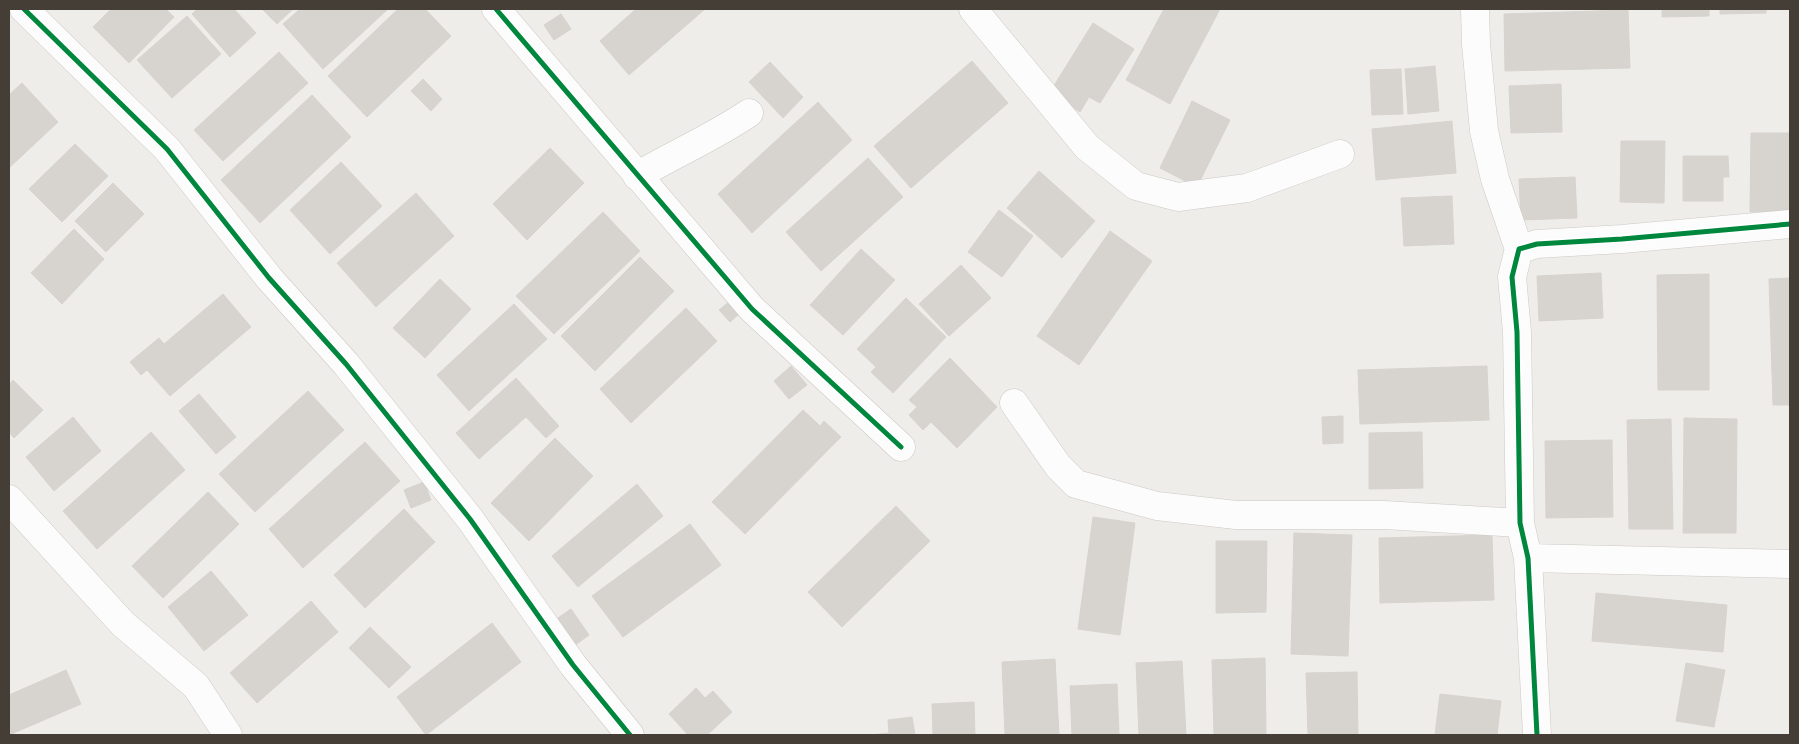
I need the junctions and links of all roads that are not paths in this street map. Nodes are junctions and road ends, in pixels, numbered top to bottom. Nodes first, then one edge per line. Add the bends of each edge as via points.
1 (24, 9) edge
2 (496, 9) edge
3 (973, 9) edge
4 (1475, 9) edge
5 (749, 113) dead end
6 (1340, 154) dead end
7 (637, 176) junction
8 (1790, 224) edge
9 (1519, 249) junction
10 (1014, 403) dead end
11 (901, 447) dead end
12 (9, 499) edge
13 (1520, 523) junction
14 (1528, 558) junction
15 (1790, 564) edge
16 (228, 735) edge
17 (630, 735) edge
18 (1537, 735) edge

1 - 17 street via 167,149 269,278 346,364 470,519 573,665
2 - 7 street
3 - 6 street via 1087,147 1136,186 1178,197 1247,188
4 - 9 street via 1484,131 1495,180
5 - 7 street via 728,128
7 - 11 street via 752,309
8 - 9 street via 1537,244
9 - 13 street via 1512,277 1517,332
10 - 13 street via 1058,466 1076,484 1157,506 1236,514 1384,515
12 - 16 street via 123,624 196,686
13 - 14 street
14 - 15 street
14 - 18 street

